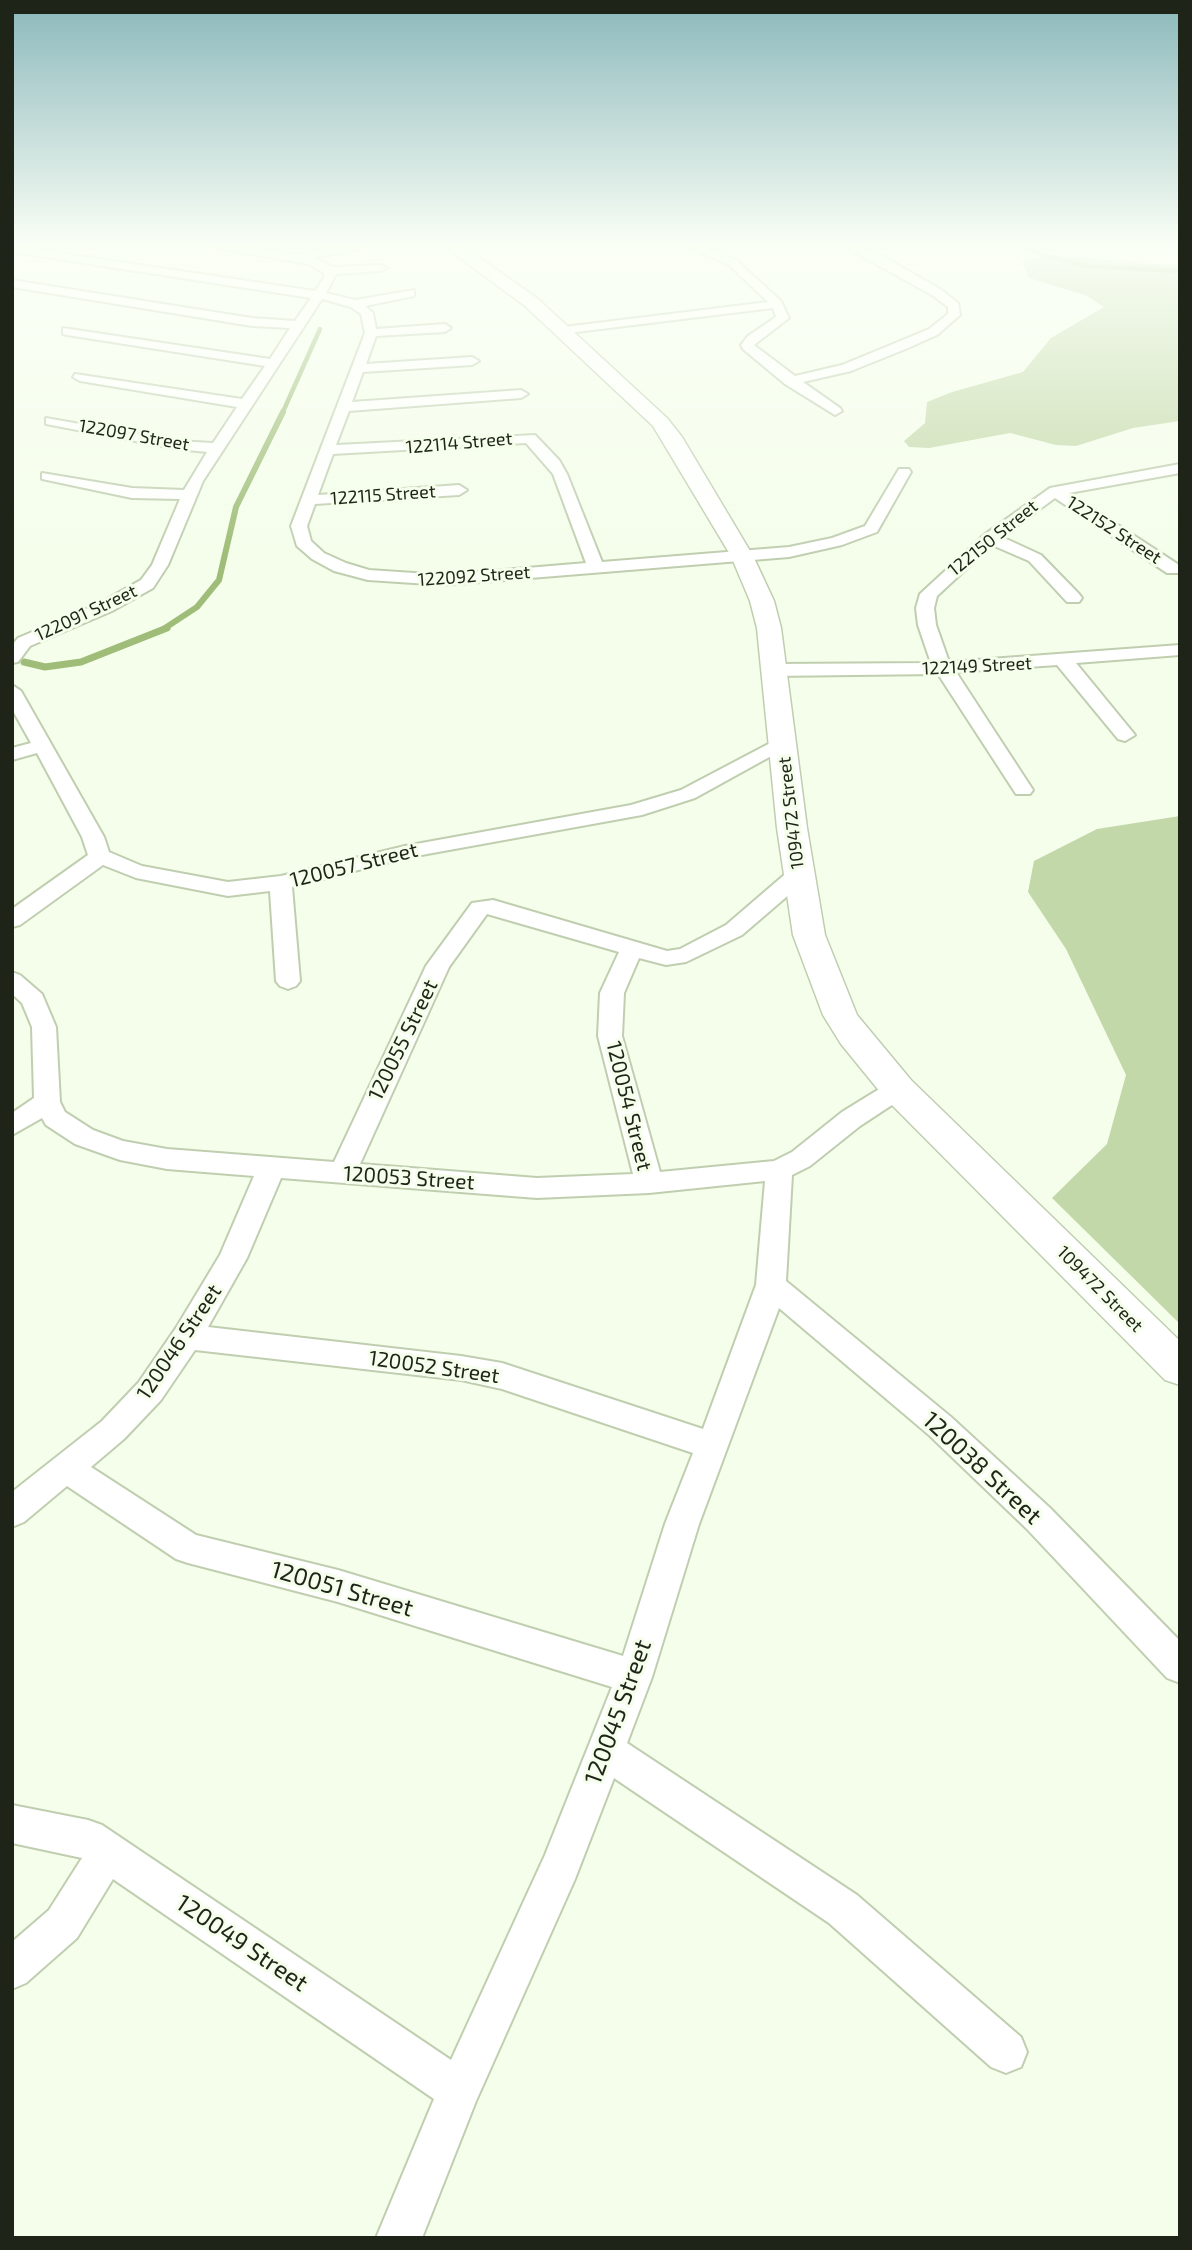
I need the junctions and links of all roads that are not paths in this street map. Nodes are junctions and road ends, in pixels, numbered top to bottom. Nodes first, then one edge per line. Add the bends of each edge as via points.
1 (176, 348) edge
2 (282, 348) edge
3 (365, 348) edge
4 (581, 348) edge
5 (749, 348) edge
6 (896, 348) edge
7 (472, 361) dead end
8 (272, 363) junction
9 (356, 369) junction
10 (80, 377) dead end
11 (790, 381) junction
12 (521, 394) dead end
13 (245, 404) junction
14 (342, 407) junction
15 (835, 411) dead end
16 (51, 421) dead end
17 (216, 448) junction
18 (326, 450) junction
19 (1180, 468) edge
20 (1157, 471) junction
21 (904, 472) dead end
22 (47, 476) dead end
23 (1180, 485) edge
24 (459, 490) dead end
25 (1055, 491) junction
26 (188, 495) junction
27 (308, 500) junction
28 (990, 538) junction
29 (742, 556) junction
30 (596, 566) junction
31 (1173, 569) dead end
32 (1073, 598) dead end
33 (18, 641) edge
34 (1180, 650) edge
35 (12, 658) edge
36 (1064, 661) junction
37 (942, 668) junction
38 (773, 670) junction
39 (12, 691) edge
40 (1125, 735) dead end
41 (783, 744) junction
42 (42, 746) junction
43 (12, 754) edge
44 (1023, 790) dead end
45 (99, 856) junction
46 (798, 875) junction
47 (281, 883) junction
48 (475, 912) joint
49 (12, 920) edge
50 (631, 950) junction
51 (12, 979) edge
52 (288, 981) dead end
53 (898, 1089) junction
54 (47, 1102) junction
55 (12, 1126) edge
56 (271, 1167) junction
57 (779, 1170) junction
58 (342, 1173) junction
59 (649, 1183) junction
60 (771, 1285) junction
61 (187, 1337) junction
62 (1180, 1368) edge
63 (712, 1446) junction
64 (66, 1468) junction
65 (12, 1512) edge
66 (1180, 1666) edge
67 (634, 1677) junction
68 (605, 1750) junction
69 (12, 1824) edge
70 (107, 1853) junction
71 (12, 1969) edge
72 (1006, 2052) dead end
73 (459, 2091) junction
74 (399, 2238) edge

1 - 8 street
2 - 8 street, 122091 Street
3 - 9 street, 122092 Street
4 - 29 street, 109472 Street via 672,437
5 - 11 street
6 - 11 street via 846,368
7 - 9 street
8 - 13 street, 122091 Street
9 - 14 street, 122092 Street
10 - 13 street
11 - 15 street
12 - 14 street
13 - 17 street, 122091 Street
14 - 18 street, 122092 Street
16 - 17 street, 122097 Street
17 - 26 street, 122091 Street
18 - 27 street, 122092 Street
18 - 30 street, 122114 Street via 530,438 560,474
19 - 20 street, 122150 Street
20 - 23 street
20 - 25 street, 122150 Street
21 - 29 street, 122092 Street via 871,529 836,542
22 - 26 street via 132,493
24 - 27 street, 122115 Street
25 - 28 street, 122150 Street
25 - 31 street, 122152 Street
26 - 33 street, 122091 Street via 160,565 147,584 106,607
27 - 30 street, 122092 Street via 299,526 303,543 340,567 368,575 444,580
28 - 32 street via 1035,558
28 - 37 street, 122150 Street via 929,594 926,625
29 - 30 street, 122092 Street
29 - 38 street, 109472 Street via 762,601
33 - 35 street
34 - 36 street, 122149 Street
36 - 37 street, 122149 Street
36 - 40 street
37 - 38 street, 122149 Street
37 - 44 street, 122150 Street
38 - 41 street, 109472 Street
39 - 42 street
41 - 46 street, 109472 Street
41 - 47 street, 120057 Street via 688,794 635,811 405,852
42 - 43 street
42 - 45 street
45 - 47 street, 120057 Street via 135,871 228,889
45 - 49 street
46 - 50 street via 734,930 707,946 666,958
46 - 53 street, 109472 Street via 809,934 840,1015
47 - 52 street
48 - 50 street via 493,907
48 - 58 street, 120055 Street via 438,966
50 - 59 street, 120054 Street via 612,993 610,1036
51 - 54 street via 33,1000 44,1027
53 - 57 street, 120053 Street
53 - 62 street, 109472 Street
54 - 55 street
54 - 56 street, 120053 Street via 61,1123 120,1150 167,1159
56 - 58 street, 120053 Street
56 - 61 street, 120046 Street via 233,1258
57 - 59 street, 120053 Street
57 - 60 street, 120045 Street
58 - 59 street, 120053 Street via 537,1188
60 - 63 street, 120045 Street
60 - 66 street, 120038 Street via 949,1435 1038,1518
61 - 63 street, 120052 Street via 502,1376
61 - 64 street, 120046 Street via 150,1391 113,1430
63 - 67 street, 120045 Street
64 - 65 street, 120046 Street
64 - 67 street, 120051 Street via 188,1548 338,1586
67 - 68 street, 120045 Street
68 - 72 street via 843,1909
68 - 73 street, 120045 Street via 561,1865
69 - 70 street, 120049 Street via 88,1839
70 - 71 street via 64,1924
70 - 73 street, 120049 Street
73 - 74 street, 120045 Street

